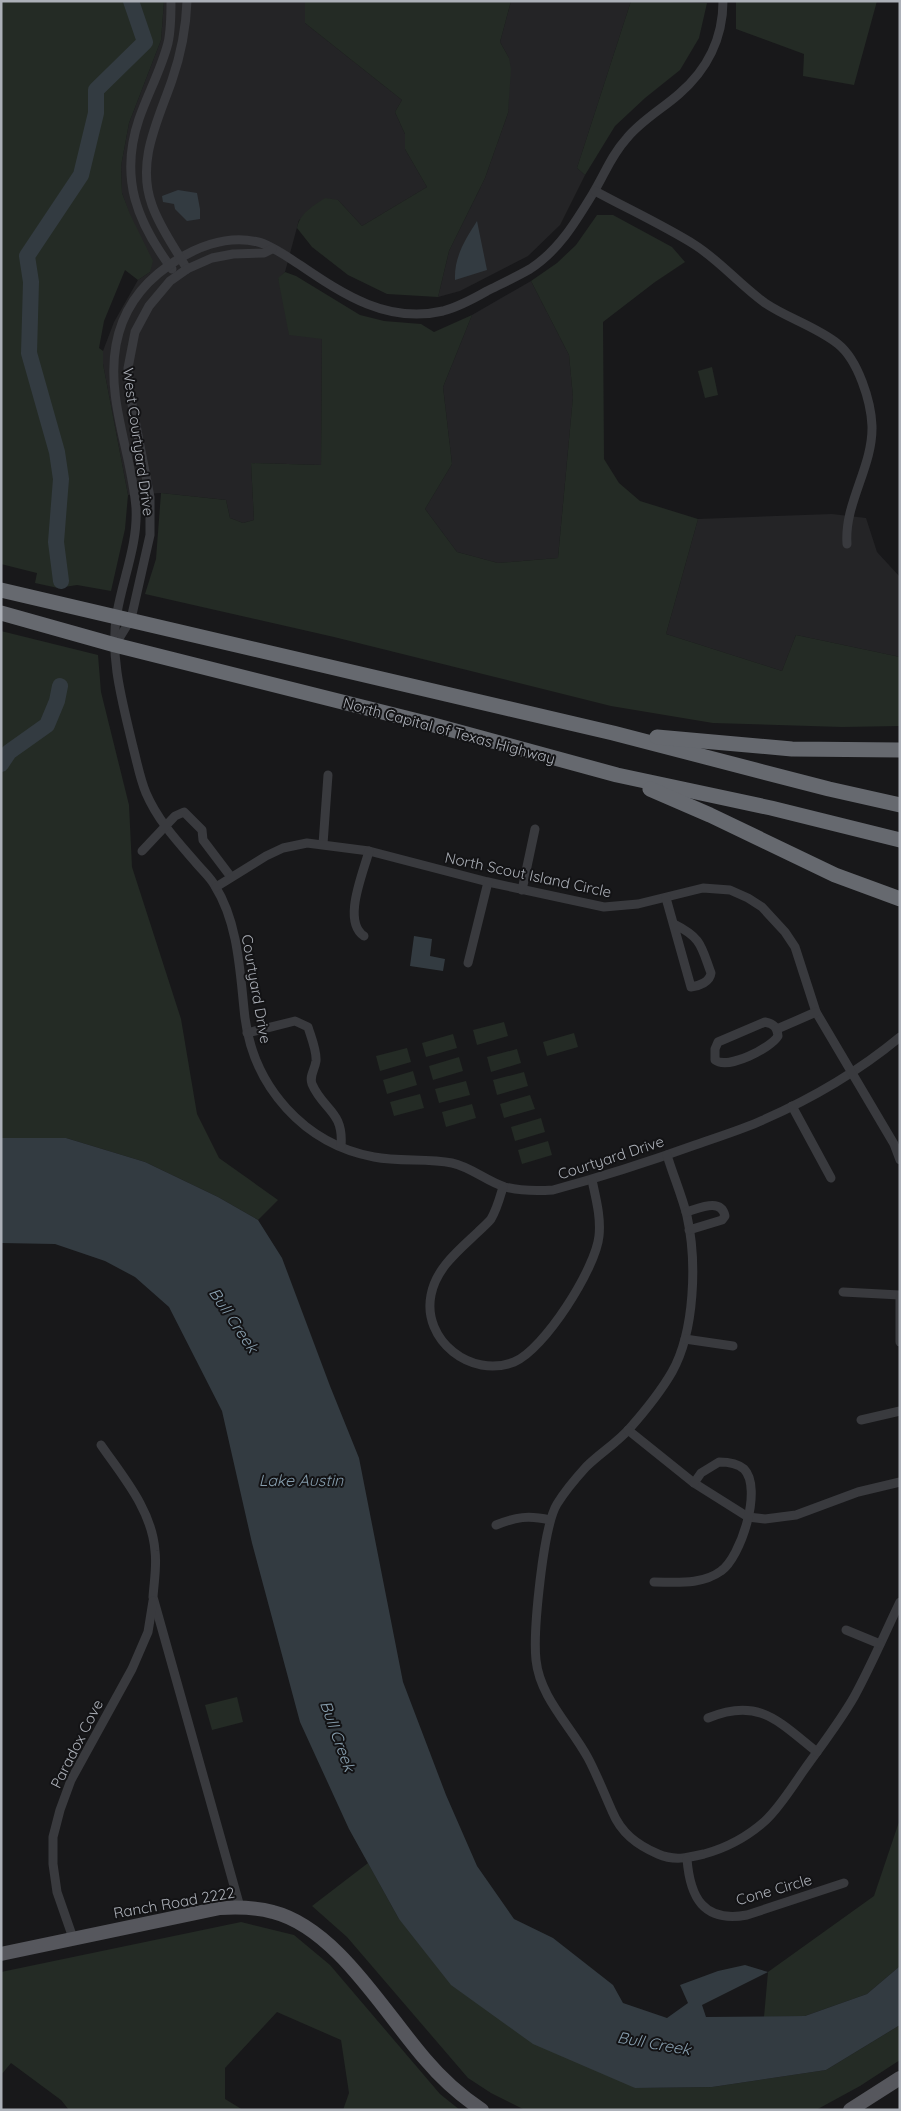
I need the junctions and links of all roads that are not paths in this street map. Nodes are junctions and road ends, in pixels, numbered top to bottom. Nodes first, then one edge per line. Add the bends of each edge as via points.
1 (171, 1) edge
2 (187, 1) edge
3 (723, 1) edge
4 (595, 190) junction
5 (272, 249) junction
6 (180, 257) junction
7 (169, 265) junction
8 (186, 269) junction
9 (177, 276) junction
10 (130, 394) junction
11 (116, 396) junction
12 (847, 544) dead end
13 (1, 590) edge
14 (1, 613) edge
15 (116, 616) junction
16 (132, 619) junction
17 (115, 645) junction
18 (613, 733) junction
19 (900, 750) edge
20 (328, 775) dead end
21 (617, 775) junction
22 (900, 805) edge
23 (165, 828) junction
24 (535, 829) dead end
25 (900, 840) edge
26 (323, 844) junction
27 (142, 851) dead end
28 (369, 852) junction
29 (232, 877) junction
30 (488, 882) junction
31 (216, 887) junction
32 (522, 890) junction
33 (666, 898) junction
34 (900, 900) edge
35 (674, 924) junction
36 (364, 936) dead end
37 (468, 963) dead end
38 (816, 1012) junction
39 (778, 1029) junction
40 (247, 1033) junction
41 (900, 1038) edge
42 (852, 1073) junction
43 (792, 1106) junction
44 (341, 1146) junction
45 (666, 1155) junction
46 (900, 1160) edge
47 (831, 1178) dead end
48 (592, 1180) junction
49 (504, 1187) junction
50 (686, 1212) junction
51 (689, 1230) junction
52 (843, 1292) dead end
53 (900, 1297) edge
54 (685, 1339) junction
55 (900, 1342) edge
56 (733, 1346) dead end
57 (900, 1411) edge
58 (860, 1420) dead end
59 (628, 1430) junction
60 (101, 1445) dead end
61 (694, 1482) junction
62 (900, 1482) edge
63 (748, 1517) junction
64 (550, 1520) junction
65 (496, 1525) dead end
66 (654, 1582) dead end
67 (153, 1597) junction
68 (900, 1602) edge
69 (846, 1630) dead end
70 (880, 1644) junction
71 (708, 1718) dead end
72 (816, 1752) junction
73 (687, 1859) junction
74 (844, 1883) dead end
75 (240, 1907) junction
76 (73, 1938) junction
77 (1, 1954) edge
78 (900, 2078) edge
79 (482, 2110) edge
80 (850, 2110) edge

1 - 7 street via 168,41 140,118 130,165 140,217
2 - 6 street via 186,29 180,54 151,136 146,161 151,204
3 - 4 street, West Courtyard Drive via 723,18 713,54 693,81 636,127 613,153
4 - 5 street, West Courtyard Drive via 568,234 532,268 440,312 409,316 372,307
4 - 12 street via 696,246 765,302 838,344 850,358 870,405 872,428 846,528
5 - 6 street, West Courtyard Drive via 265,243 236,240 211,244
5 - 8 street, West Courtyard Drive via 264,253 212,258
6 - 7 street, West Courtyard Drive
6 - 8 street
7 - 9 street
7 - 11 street, West Courtyard Drive via 147,283 124,320 116,342
8 - 9 street, West Courtyard Drive
9 - 10 street, West Courtyard Drive via 149,306 135,332 128,368
10 - 11 street
10 - 16 street, West Courtyard Drive via 150,497 151,518
11 - 15 street, West Courtyard Drive via 136,514 133,544
13 - 15 highway
14 - 17 highway, North Capital of Texas Highway
15 - 16 highway
15 - 17 street, West Courtyard Drive
16 - 17 street, West Courtyard Drive
16 - 18 highway
17 - 21 highway, North Capital of Texas Highway
17 - 23 street, Courtyard Drive via 116,670 144,789
18 - 19 highway via 792,749
18 - 22 highway
20 - 26 street
21 - 25 highway, North Capital of Texas Highway
21 - 34 highway via 835,875
23 - 27 street
23 - 29 street via 175,816 184,812 202,830 203,840
23 - 31 street, Courtyard Drive
24 - 32 street
26 - 28 street, North Scout Island Circle
26 - 29 street, North Scout Island Circle via 307,843 283,848
28 - 30 street, North Scout Island Circle
28 - 36 street via 353,914 358,932
29 - 31 street, North Scout Island Circle
30 - 32 street, North Scout Island Circle
30 - 37 street
31 - 40 street, Courtyard Drive via 228,915 236,947
32 - 33 street, North Scout Island Circle via 604,908
33 - 35 street
33 - 38 street, North Scout Island Circle via 703,888 716,888 730,890 762,907 795,948
35 - 35 street via 699,941 711,973 706,982 691,987
38 - 39 street
38 - 42 street, North Scout Island Circle
39 - 39 street via 765,1022 718,1042 715,1060 730,1064 772,1044 778,1036
40 - 44 street, Courtyard Drive via 256,1064 267,1085 308,1129
40 - 44 street via 295,1021 308,1026 316,1062 311,1079 338,1120 342,1132
41 - 42 street, Courtyard Drive
42 - 43 street, Courtyard Drive
42 - 46 street, North Scout Island Circle
43 - 45 street, Courtyard Drive
43 - 47 street
44 - 49 street, Courtyard Drive via 374,1157 454,1163
45 - 48 street, Courtyard Drive
45 - 50 street
48 - 49 street, Courtyard Drive via 553,1190
48 - 49 street via 600,1216 599,1238 582,1282 553,1325 531,1350 514,1362 478,1365 447,1348 438,1336 430,1315 431,1295 438,1275 448,1261 491,1219
50 - 51 street
50 - 51 street via 714,1205 724,1210 725,1216 722,1220
51 - 54 street via 690,1310
52 - 53 street
53 - 55 street
54 - 56 street
54 - 59 street via 672,1371
57 - 58 street
59 - 61 street
59 - 64 street via 587,1467 556,1506
60 - 67 street via 150,1522 155,1550
61 - 63 street
61 - 63 street via 718,1462 737,1465 749,1478 751,1500
62 - 63 street via 858,1492 796,1515 777,1519
63 - 66 street via 737,1550 730,1564 721,1572 698,1581
64 - 65 street via 533,1516
64 - 73 street via 535,1642 542,1683 587,1756 618,1824 638,1844 668,1858
67 - 75 street
67 - 76 street, Paradox Cove via 148,1632 132,1669 72,1780 53,1837 58,1892
68 - 70 street
69 - 70 street
70 - 72 street via 854,1696
71 - 72 street via 726,1711 761,1712
72 - 73 street via 766,1820 737,1842
73 - 74 street, Cone Circle via 692,1891 705,1908 717,1914 747,1915
75 - 76 main road, Ranch Road 2222 via 220,1908
75 - 79 main road, Ranch Road 2222 via 274,1912 304,1925 332,1946 426,2060
76 - 77 main road, Ranch Road 2222
78 - 80 main road

